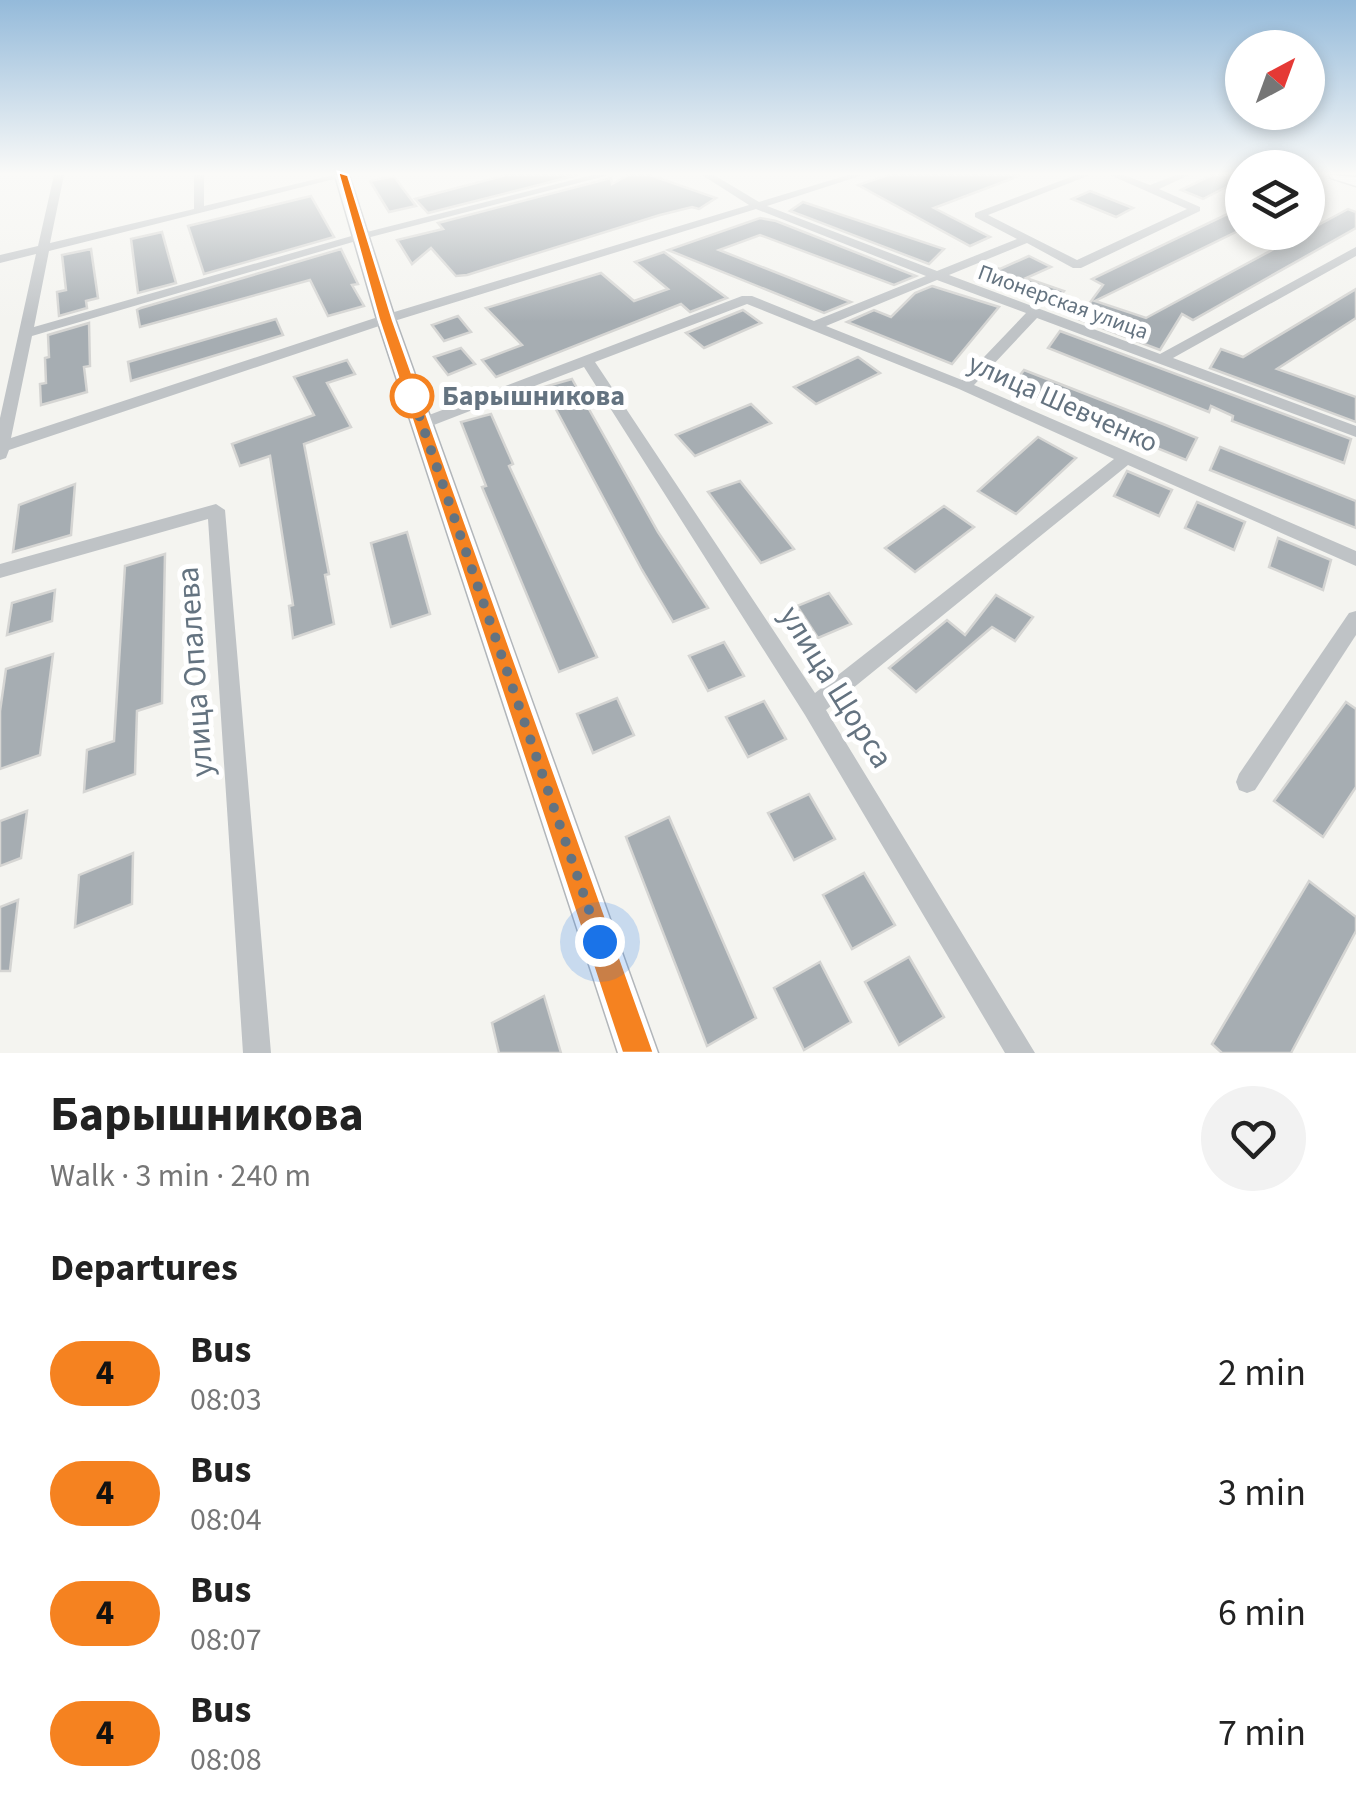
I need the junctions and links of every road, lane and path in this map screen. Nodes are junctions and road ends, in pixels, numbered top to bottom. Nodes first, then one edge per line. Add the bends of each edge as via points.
1 (47, 224) edge
2 (143, 224) edge
3 (355, 224) edge
4 (409, 224) edge
5 (700, 224) edge
6 (800, 224) edge
7 (998, 224) edge
8 (1164, 224) edge
9 (358, 237) junction
10 (1027, 239) junction
11 (41, 250) junction
12 (1356, 252) edge
13 (0, 259) edge
14 (932, 276) junction
15 (1034, 313) junction
16 (386, 320) junction
17 (814, 326) junction
18 (26, 332) junction
19 (1161, 359) junction
20 (588, 360) junction
21 (964, 386) junction
22 (422, 424) junction
23 (1356, 432) edge
24 (1, 450) edge
25 (1126, 459) junction
26 (1356, 560) edge
27 (0, 572) edge
28 (1356, 619) edge
29 (813, 708) junction
30 (1246, 782) dead end
31 (258, 1053) edge
32 (638, 1053) edge
33 (1021, 1053) edge

1 - 11 street
2 - 11 street
3 - 9 street
4 - 9 street
5 - 16 street
6 - 14 street, Пионерская улица
7 - 10 street
8 - 10 street via 1077,265
9 - 16 street
9 - 18 street
10 - 14 street
11 - 13 street
11 - 18 street
12 - 19 street
14 - 15 street, Пионерская улица
14 - 17 street
15 - 19 street, Пионерская улица
15 - 21 street
16 - 22 street
16 - 24 street
17 - 20 street, улица Шевченко via 748,299
17 - 21 street, улица Шевченко
18 - 24 street
19 - 23 street, Пионерская улица
20 - 22 street
20 - 29 street, улица Щорса
21 - 25 street, улица Шевченко
22 - 32 street
25 - 26 street, улица Шевченко
25 - 29 street
27 - 31 street, улица Опалева via 216,510
28 - 30 street
29 - 33 street, улица Щорса

